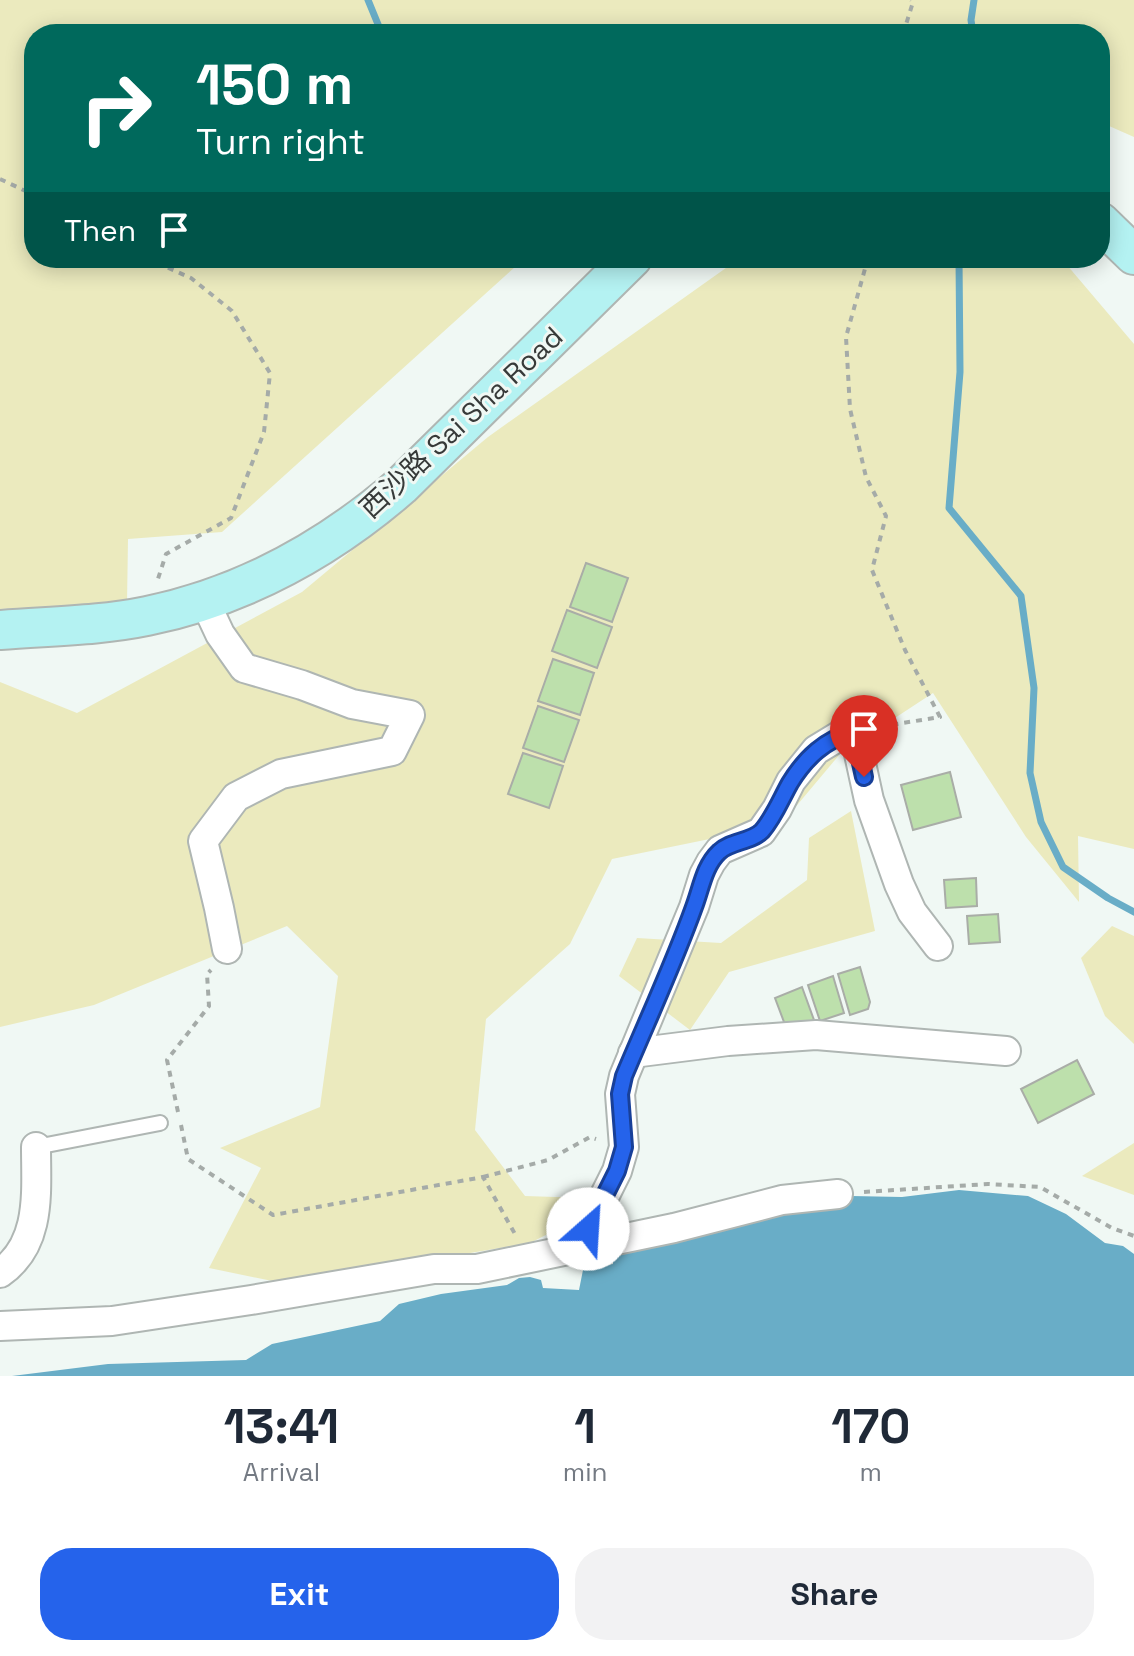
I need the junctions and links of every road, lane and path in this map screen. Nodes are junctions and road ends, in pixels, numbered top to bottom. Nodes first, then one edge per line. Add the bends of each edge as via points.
1 (911, 0) edge
2 (906, 24) edge
3 (0, 179) edge
4 (24, 190) edge
5 (1110, 232) edge
6 (1134, 255) edge
7 (168, 268) edge
8 (622, 268) edge
9 (865, 268) edge
10 (205, 602) junction
11 (146, 616) junction
12 (0, 630) edge
13 (854, 731) junction
14 (938, 946) dead end
15 (227, 949) joint
16 (1006, 1051) dead end
17 (633, 1053) junction
18 (160, 1123) dead end
19 (36, 1147) joint
20 (624, 1147) junction
21 (483, 1177) junction
22 (838, 1194) joint
23 (1134, 1236) edge
24 (578, 1249) junction
25 (497, 1264) junction
26 (0, 1273) edge
27 (0, 1326) edge

1 - 2 path
3 - 4 path
5 - 6 main road
7 - 11 path via 191,278 232,311 270,373 264,432 231,518 166,554
8 - 10 main road, 西沙路 Sai Sha Road via 383,501 285,568
9 - 13 path via 846,337 850,409 866,477 886,516 872,570 940,717
10 - 11 main road, 西沙路 Sai Sha Road
10 - 15 street via 244,668 352,704 410,715 392,751 281,774 236,797 203,841
11 - 12 main road, 西沙路 Sai Sha Road
13 - 14 street via 869,800 899,884
13 - 17 street via 816,750 761,832 720,850 711,862
15 - 21 path via 207,974 209,1006 167,1060 188,1159 273,1215
16 - 17 street via 816,1035
17 - 20 street via 620,1094
18 - 19 lane
19 - 26 street via 32,1226 24,1248
20 - 21 path via 590,1137 548,1160
20 - 24 street
21 - 25 path via 517,1238 496,1257
22 - 23 path via 988,1184 1040,1187
22 - 24 street via 782,1200
24 - 25 street
25 - 27 street via 434,1269 112,1321

